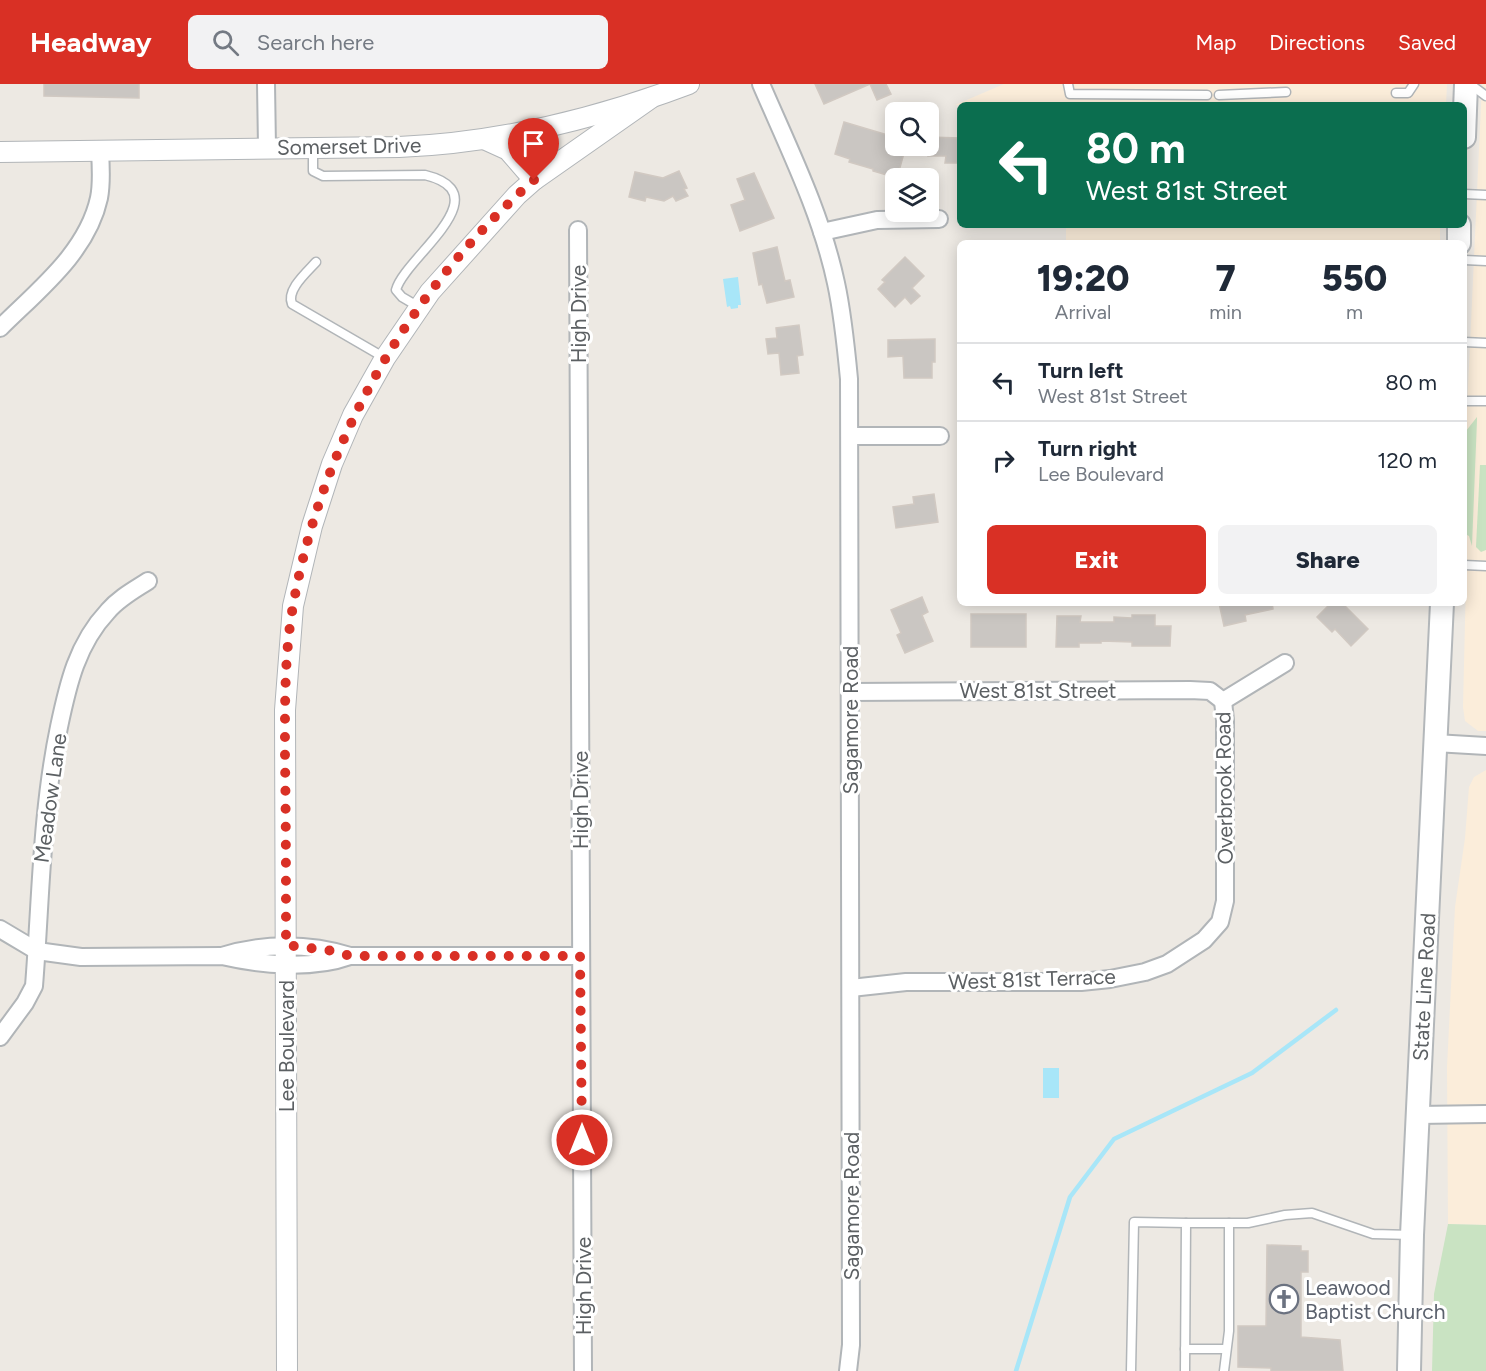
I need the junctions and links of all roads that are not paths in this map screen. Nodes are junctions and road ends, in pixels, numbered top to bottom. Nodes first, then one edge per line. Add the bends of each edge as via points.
1 (266, 84) edge
2 (689, 84) edge
3 (761, 84) edge
4 (1068, 84) edge
5 (1109, 84) edge
6 (1414, 84) edge
7 (1468, 84) edge
8 (1286, 92) dead end
9 (1118, 93) junction
10 (1396, 93) dead end
11 (1208, 95) dead end
12 (1219, 95) dead end
13 (1486, 96) edge
14 (651, 99) junction
15 (1466, 102) edge
16 (486, 140) junction
17 (267, 147) junction
18 (313, 148) junction
19 (0, 152) edge
20 (100, 152) junction
21 (534, 180) junction
22 (1467, 194) edge
23 (1486, 195) edge
24 (885, 220) edge
25 (578, 230) dead end
26 (822, 232) junction
27 (1467, 260) edge
28 (1486, 261) edge
29 (316, 262) dead end
30 (420, 308) junction
31 (0, 328) edge
32 (1467, 342) edge
33 (1486, 343) edge
34 (385, 358) junction
35 (1467, 401) edge
36 (1486, 401) edge
37 (850, 436) junction
38 (940, 436) dead end
39 (1467, 565) edge
40 (1486, 566) edge
41 (148, 581) dead end
42 (1442, 606) edge
43 (1285, 663) dead end
44 (850, 692) junction
45 (1223, 701) junction
46 (1435, 743) junction
47 (1486, 746) edge
48 (0, 929) edge
49 (1203, 940) joint
50 (37, 951) junction
51 (286, 955) junction
52 (580, 956) junction
53 (851, 988) junction
54 (0, 1037) edge
55 (1486, 1114) edge
56 (1418, 1115) junction
57 (1185, 1223) junction
58 (1229, 1223) junction
59 (1412, 1235) junction
60 (1185, 1349) junction
61 (1226, 1349) junction
62 (287, 1371) edge
63 (583, 1371) edge
64 (848, 1371) edge
65 (1131, 1371) edge
66 (1185, 1371) edge
67 (1224, 1371) edge
68 (1409, 1371) edge

1 - 17 street
2 - 14 street, Somerset Drive
3 - 26 street, Sagamore Road
4 - 9 lane via 1070,94
5 - 9 lane
6 - 10 lane via 1408,93
7 - 13 lane
7 - 15 main road
8 - 12 lane
9 - 11 lane
14 - 16 street, Somerset Drive
14 - 21 street, Lee Boulevard
16 - 18 street, Somerset Drive
16 - 21 street via 508,150
17 - 18 street, Somerset Drive
17 - 20 street, Somerset Drive
18 - 30 lane via 313,171 324,176 425,175 440,179 451,188 456,198 454,209 396,290
19 - 20 street, Somerset Drive
20 - 31 street via 99,197 77,248
21 - 30 street, Lee Boulevard via 470,245
22 - 23 lane
24 - 26 street
25 - 52 street, High Drive
26 - 37 street, Sagamore Road via 844,322
27 - 28 lane
29 - 34 lane via 292,292 292,304
30 - 34 street, Lee Boulevard
32 - 33 lane
34 - 51 street, Lee Boulevard via 353,415 332,464 293,606 285,710
35 - 36 lane
37 - 38 street
37 - 44 street, Sagamore Road
39 - 40 lane
41 - 50 street, Meadow Lane via 107,612 78,655 69,678 44,820
42 - 46 main road, State Line Road
43 - 45 street, Overbrook Road
44 - 45 street, West 81st Street via 1190,690 1210,691
44 - 53 street, Sagamore Road
45 - 49 street, Overbrook Road via 1225,901 1220,922
46 - 47 street
46 - 56 main road, State Line Road
48 - 50 street
49 - 53 street, West 81st Terrace via 1167,964 1110,979 906,982
50 - 51 street via 81,957 222,956 241,950
50 - 54 street, Meadow Lane via 34,986
51 - 52 street via 333,951 350,956
51 - 62 street, Lee Boulevard
52 - 63 street, High Drive
53 - 64 street, Sagamore Road
55 - 56 street
56 - 59 main road, State Line Road
57 - 58 lane
57 - 60 lane
57 - 65 lane via 1134,1222
58 - 59 lane via 1312,1213 1373,1234
58 - 61 lane
59 - 68 main road, State Line Road
60 - 61 lane
60 - 66 lane
61 - 67 lane

